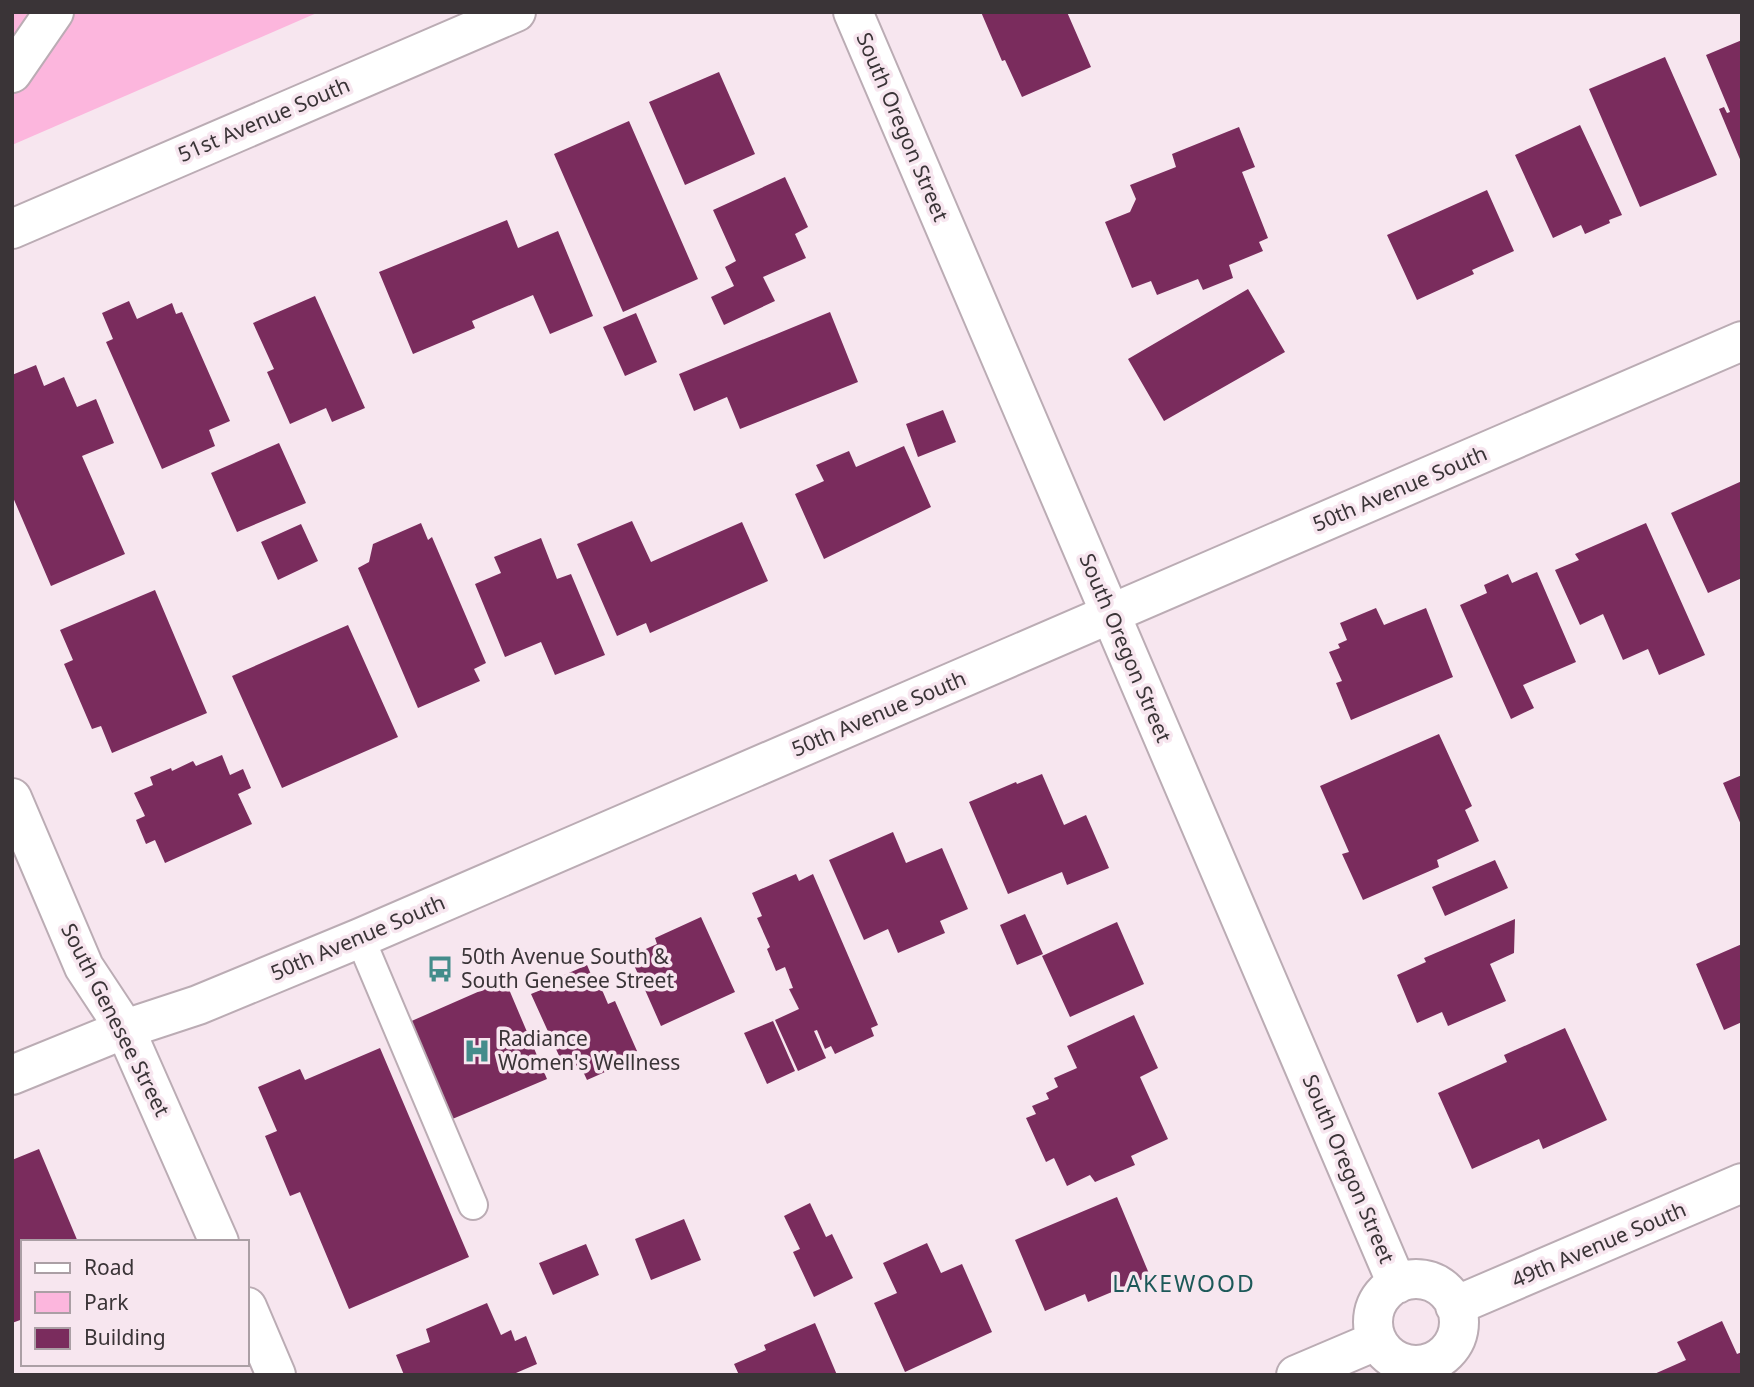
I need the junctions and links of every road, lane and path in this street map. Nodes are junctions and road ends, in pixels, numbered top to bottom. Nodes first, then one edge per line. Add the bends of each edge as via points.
1 (54, 12) edge
2 (516, 12) edge
3 (853, 12) edge
4 (12, 73) edge
5 (12, 229) edge
6 (1742, 341) edge
7 (1110, 614) junction
8 (12, 798) edge
9 (360, 938) junction
10 (125, 1029) junction
11 (12, 1075) edge
12 (1742, 1183) edge
13 (473, 1205) dead end
14 (218, 1240) edge
15 (1397, 1284) junction
16 (1455, 1306) junction
17 (248, 1316) edge
18 (1376, 1341) junction
19 (1434, 1368) edge
20 (276, 1375) edge
21 (1296, 1375) edge

1 - 4 street
2 - 5 street, 51st Avenue South
3 - 7 street, South Oregon Street
6 - 7 street, 50th Avenue South
7 - 9 street, 50th Avenue South
7 - 15 street, South Oregon Street
8 - 10 street, South Genesee Street via 84,967
9 - 10 street, 50th Avenue South via 198,1005
9 - 13 lane
10 - 11 street, 50th Avenue South
10 - 14 street, South Genesee Street
12 - 16 street, 49th Avenue South
15 - 16 street via 1418,1279 1432,1282 1444,1289
15 - 18 street via 1379,1299 1373,1312
16 - 19 street via 1456,1340
17 - 20 street
18 - 19 street via 1397,1362
18 - 21 street

